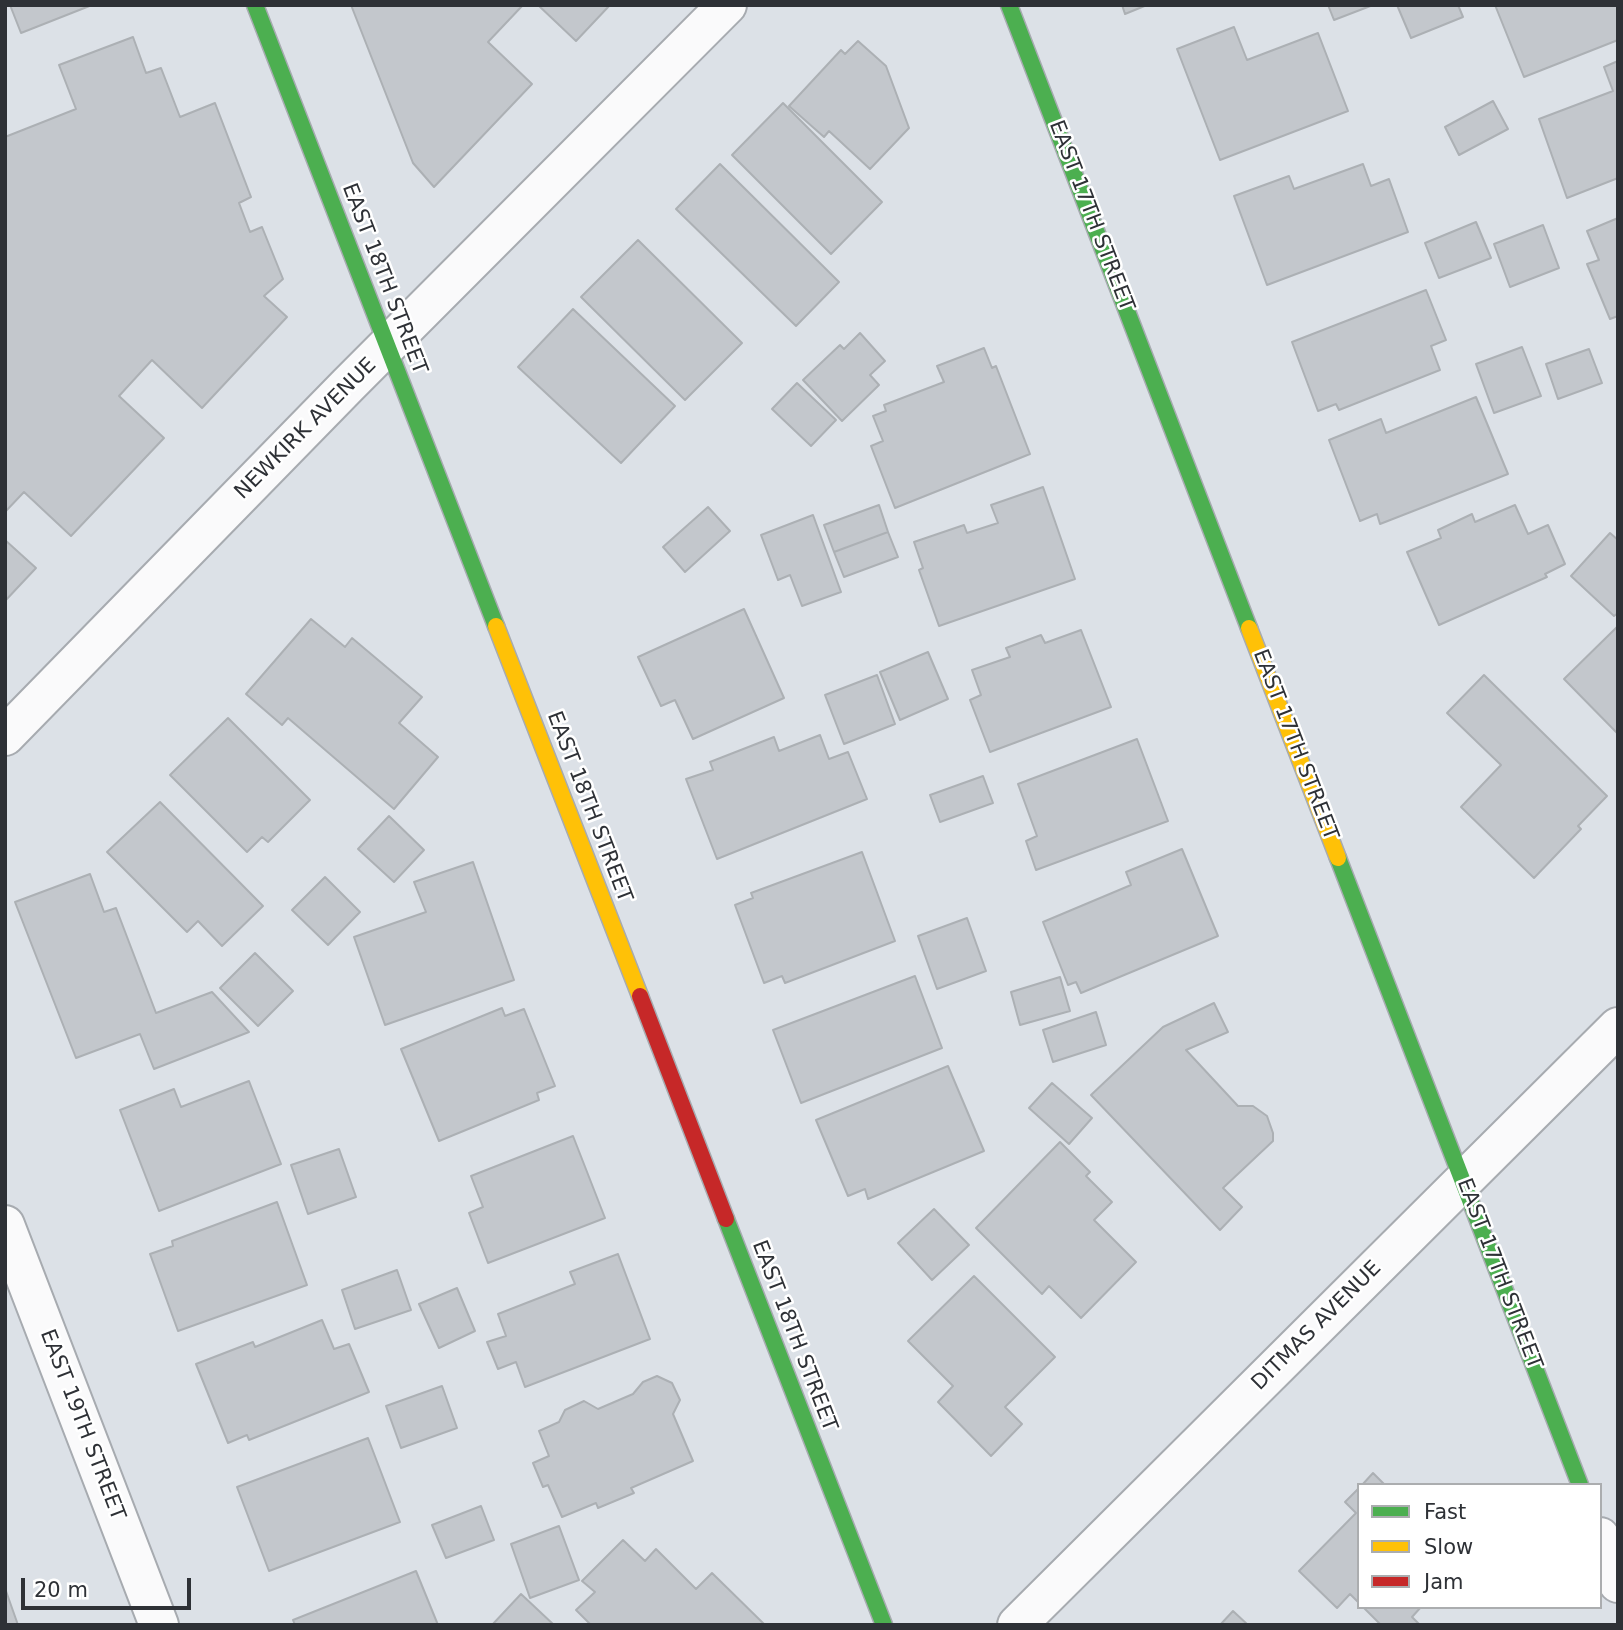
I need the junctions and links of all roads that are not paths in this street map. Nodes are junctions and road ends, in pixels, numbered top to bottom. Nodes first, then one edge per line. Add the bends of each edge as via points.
1 (255, 5) edge
2 (727, 5) edge
3 (1009, 5) edge
4 (388, 347) junction
5 (5, 736) edge
6 (1618, 1027) edge
7 (1463, 1181) junction
8 (5, 1225) edge
9 (1579, 1483) edge
10 (1602, 1542) edge
11 (1618, 1583) edge
12 (159, 1625) edge
13 (884, 1625) edge
14 (1017, 1625) edge

1 - 4 street, EAST 18TH STREET
2 - 4 street, NEWKIRK AVENUE
3 - 7 street, EAST 17TH STREET
4 - 5 street, NEWKIRK AVENUE
4 - 13 street, EAST 18TH STREET
6 - 7 street, DITMAS AVENUE
7 - 9 street, EAST 17TH STREET
7 - 14 street, DITMAS AVENUE
8 - 12 street, EAST 19TH STREET
10 - 11 street

